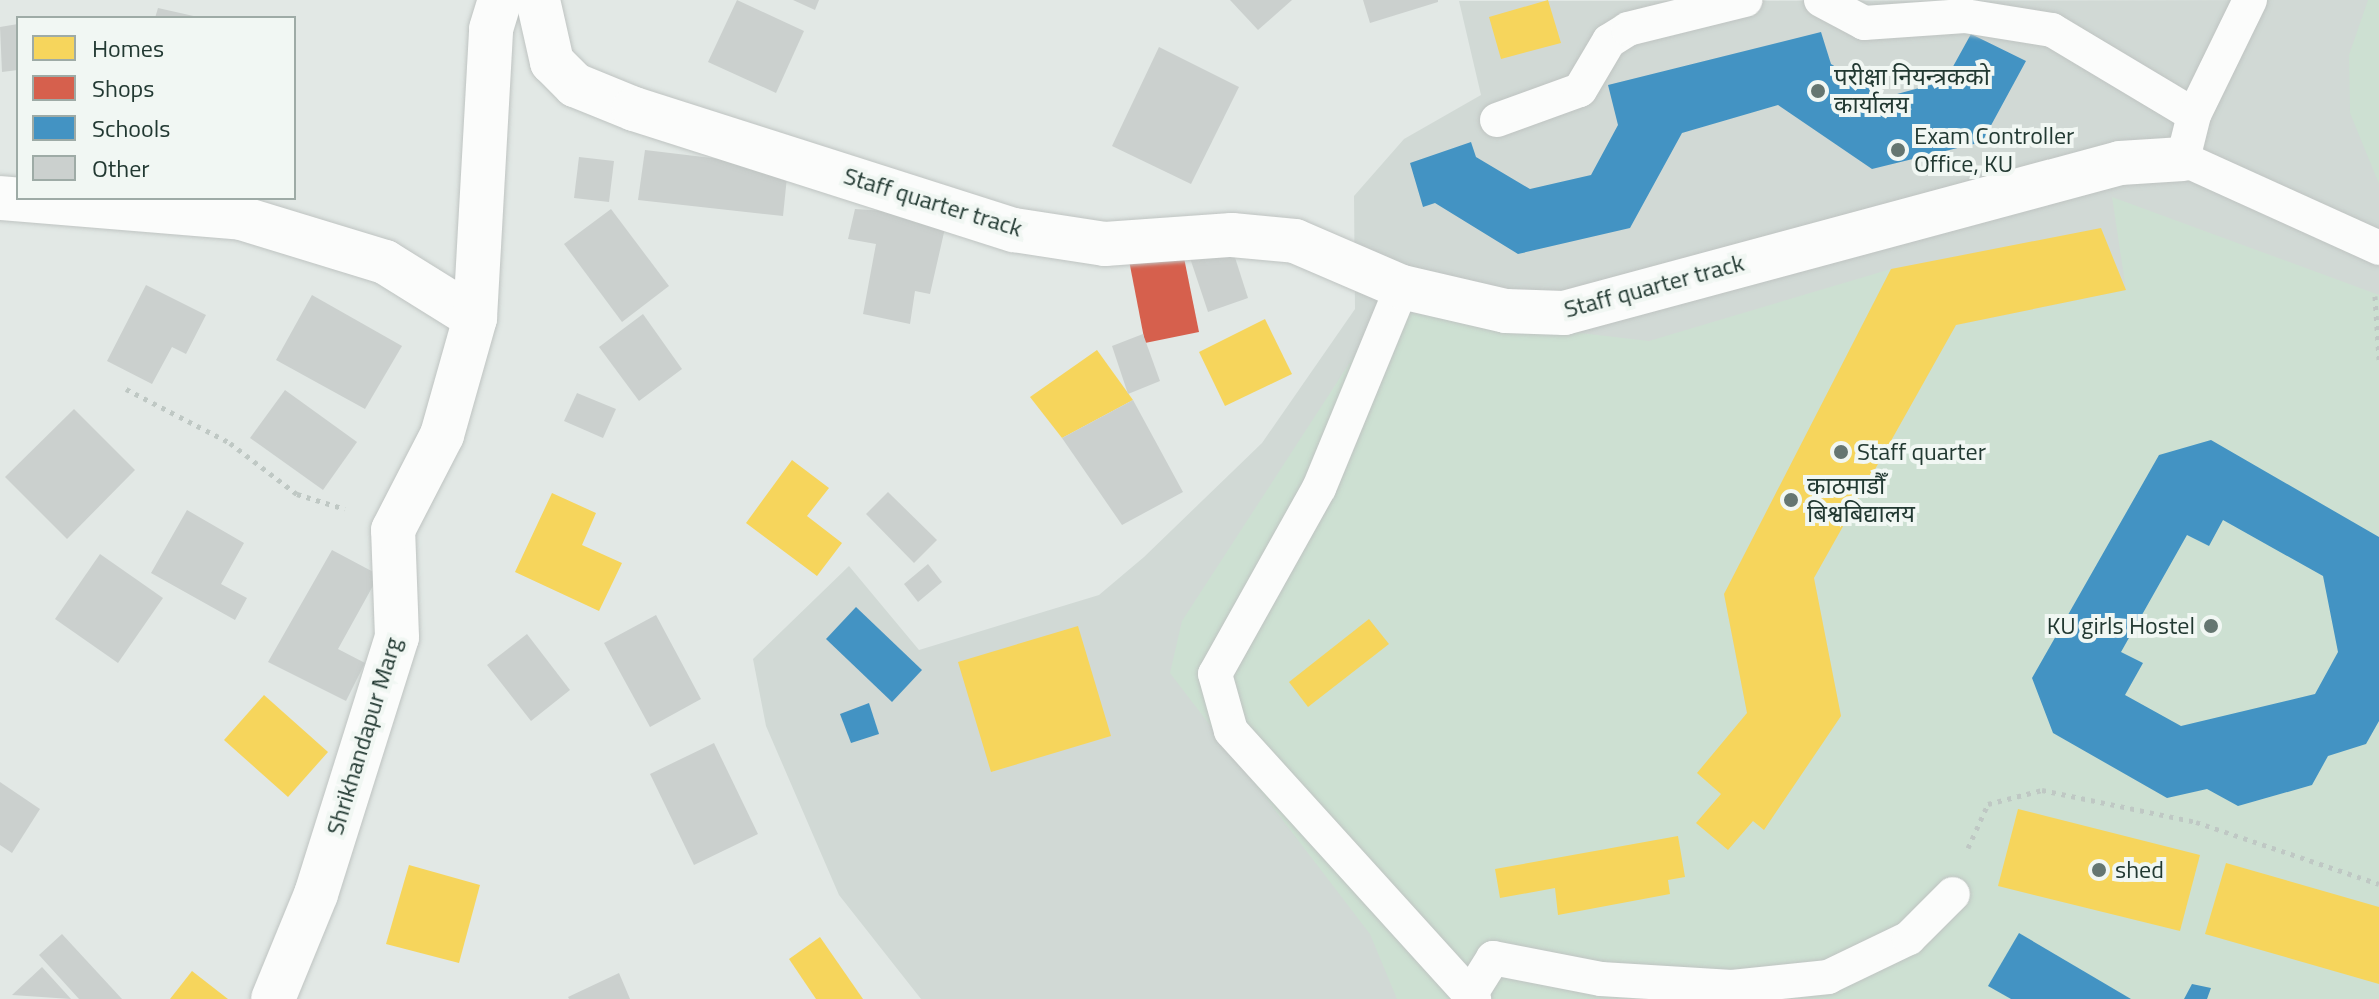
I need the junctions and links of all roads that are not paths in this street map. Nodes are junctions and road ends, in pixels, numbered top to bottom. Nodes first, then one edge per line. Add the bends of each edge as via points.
1 (500, 0) edge
2 (538, 0) edge
3 (1745, 0) edge
4 (1821, 0) edge
5 (2250, 0) edge
6 (2194, 115) junction
7 (1497, 120) dead end
8 (2183, 159) junction
9 (24, 200) edge
10 (2378, 248) edge
11 (1402, 287) junction
12 (475, 318) junction
13 (1953, 894) road end
14 (1473, 996) edge
15 (273, 999) edge

1 - 12 street, Shrikhandapur Marg via 491,29
2 - 11 street, Staff quarter track via 552,62 575,85 634,109 1014,230 1105,244 1232,235 1295,241
3 - 7 lane via 1628,29 1609,41 1580,90
4 - 6 lane via 1864,23 1965,16 2052,30
5 - 6 lane
6 - 8 lane
8 - 10 lane, Staff quarter track
8 - 11 street, Staff quarter track via 2120,163 1564,313 1506,311
9 - 12 street via 241,218 385,262
11 - 14 lane via 1319,488 1215,674 1231,731
12 - 15 street, Shrikhandapur Marg via 442,435 393,530 397,637 316,894
13 - 14 lane via 1909,938 1828,977 1732,987 1601,979 1493,958

